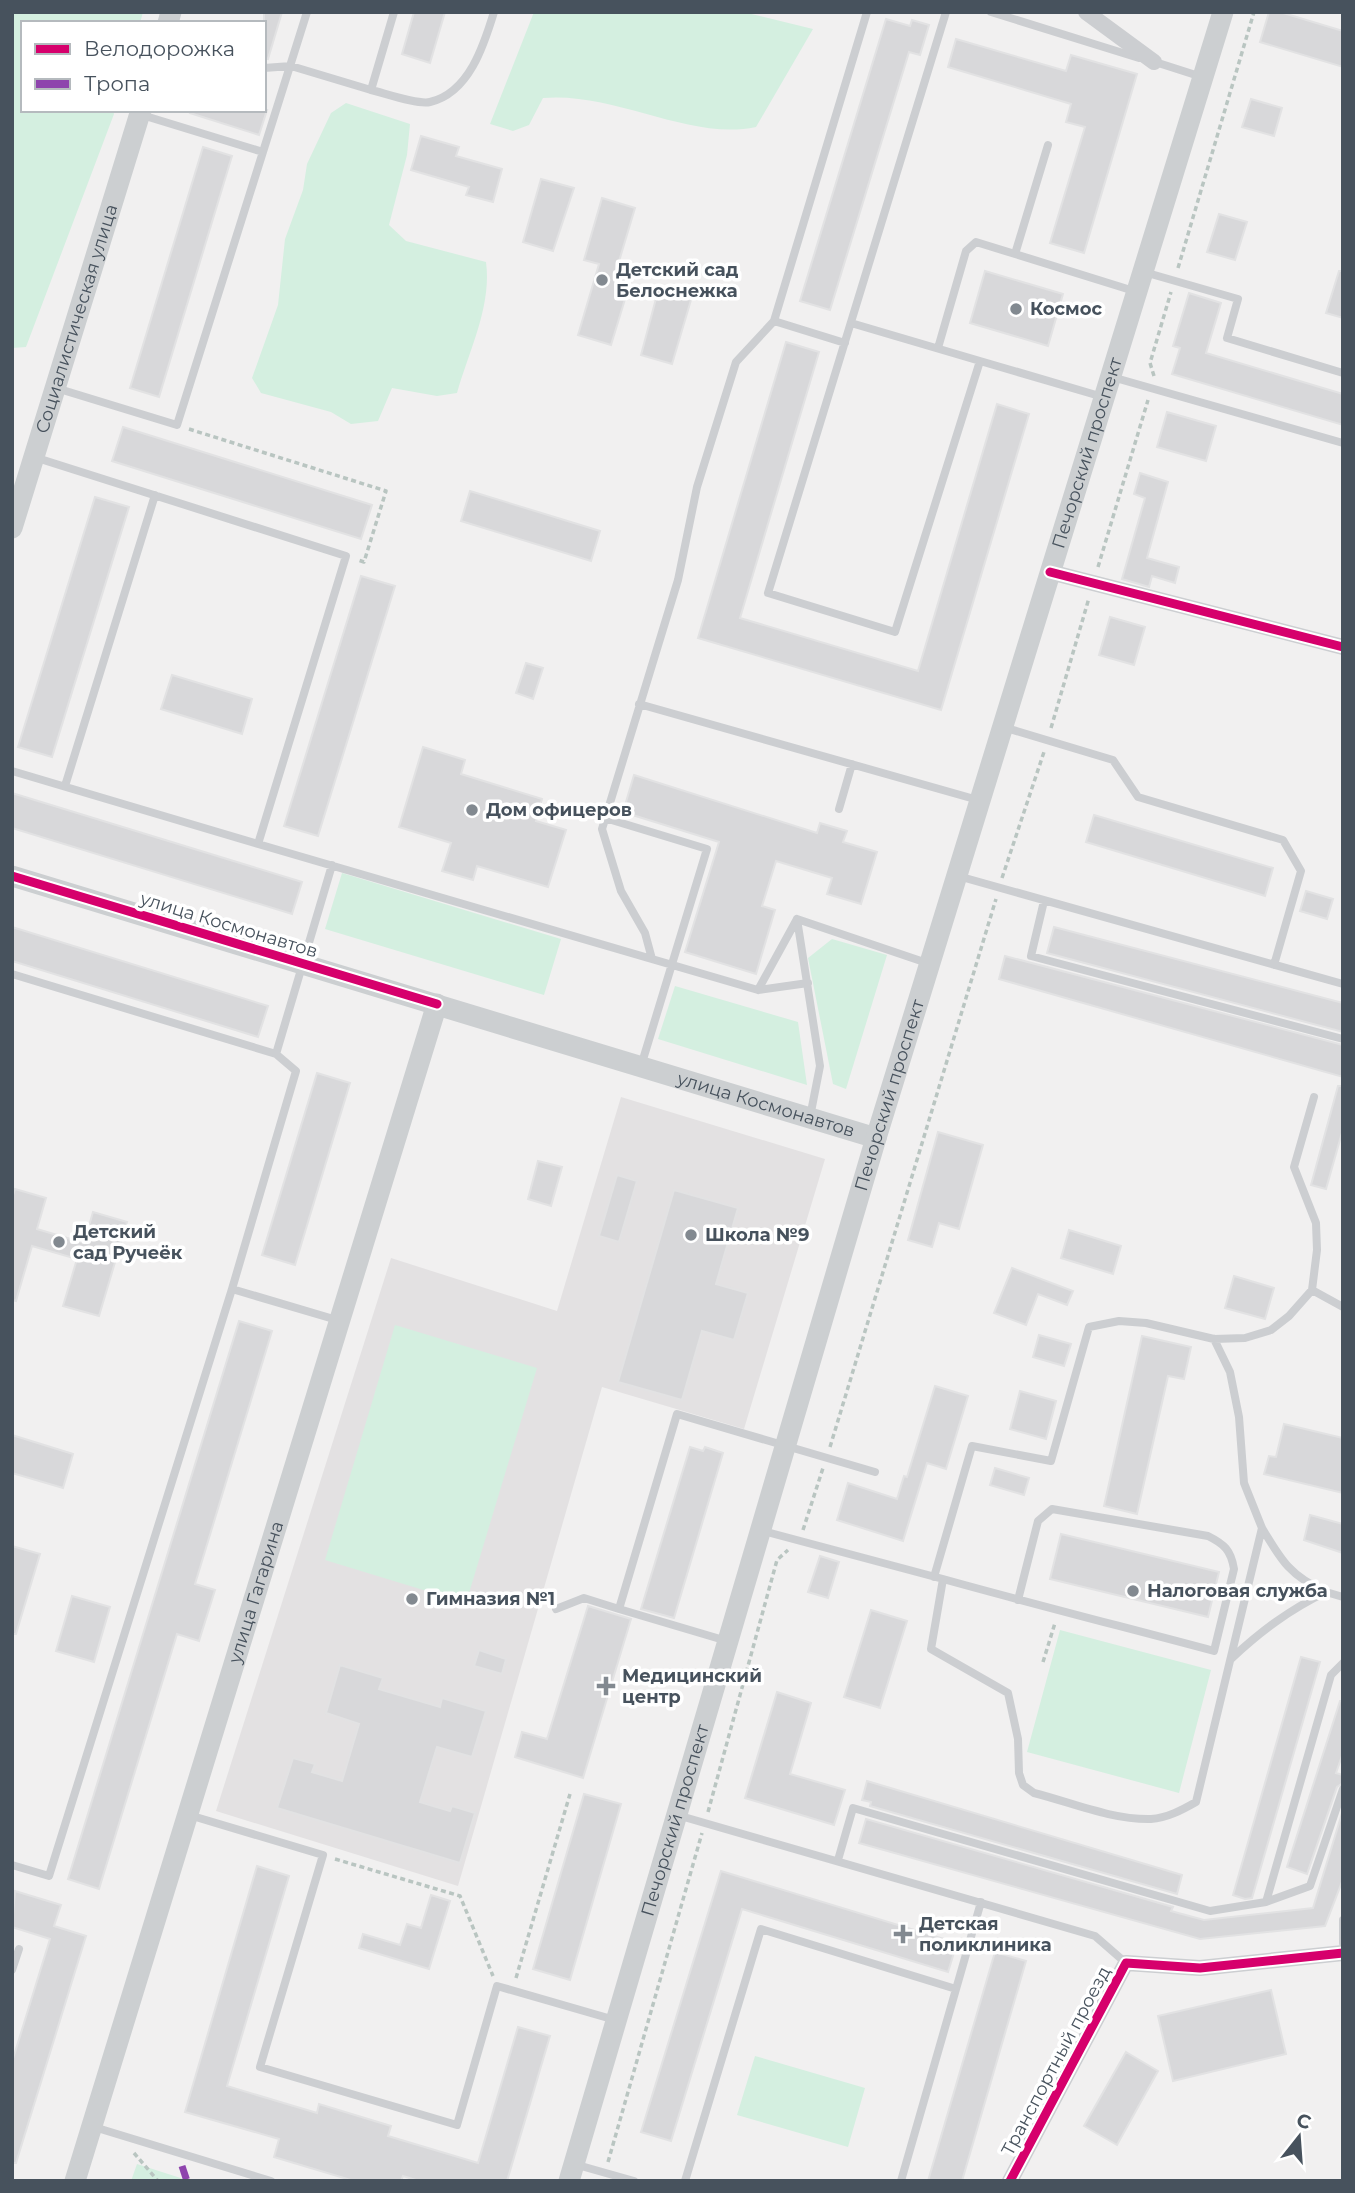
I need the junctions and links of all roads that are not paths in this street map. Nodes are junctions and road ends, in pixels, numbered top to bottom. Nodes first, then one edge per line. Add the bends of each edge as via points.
1 (307, 12) edge
2 (394, 12) edge
3 (494, 12) edge
4 (867, 12) edge
5 (946, 12) edge
6 (991, 12) edge
7 (1086, 12) edge
8 (1223, 12) edge
9 (1154, 62) junction
10 (291, 66) junction
11 (266, 68) edge
12 (1202, 77) junction
13 (371, 90) junction
14 (140, 112) edge
15 (1048, 145) dead end
16 (263, 152) junction
17 (1015, 254) junction
18 (1138, 281) junction
19 (774, 321) junction
20 (851, 323) junction
21 (845, 343) junction
22 (938, 348) junction
23 (980, 361) junction
24 (1343, 373) edge
25 (1110, 376) junction
26 (56, 388) junction
27 (1103, 397) junction
28 (1343, 443) edge
29 (34, 457) junction
30 (155, 495) junction
31 (12, 528) edge
32 (1050, 572) junction
33 (1343, 647) edge
34 (639, 704) junction
35 (1003, 727) junction
36 (852, 764) junction
37 (12, 771) edge
38 (65, 786) junction
39 (981, 800) junction
40 (839, 808) dead end
41 (606, 818) junction
42 (258, 844) junction
43 (332, 865) junction
44 (12, 876) edge
45 (958, 876) junction
46 (1044, 901) junction
47 (797, 919) junction
48 (652, 959) junction
49 (303, 964) junction
50 (930, 964) junction
51 (672, 965) junction
52 (1274, 965) junction
53 (12, 974) edge
54 (808, 983) junction
55 (1343, 985) edge
56 (758, 990) junction
57 (437, 1004) junction
58 (1343, 1039) edge
59 (276, 1054) junction
60 (641, 1066) junction
61 (1314, 1097) dead end
62 (809, 1118) junction
63 (876, 1138) junction
64 (232, 1289) junction
65 (1312, 1290) junction
66 (1343, 1307) edge
67 (338, 1321) junction
68 (1214, 1339) junction
69 (785, 1446) junction
70 (875, 1472) dead end
71 (1262, 1528) junction
72 (760, 1530) junction
73 (938, 1578) junction
74 (1326, 1592) junction
75 (1343, 1597) edge
76 (1018, 1600) junction
77 (556, 1609) dead end
78 (619, 1609) junction
79 (727, 1642) junction
80 (1231, 1659) junction
81 (1343, 1662) edge
82 (1343, 1789) edge
83 (186, 1814) junction
84 (677, 1815) junction
85 (838, 1860) junction
86 (12, 1865) edge
87 (981, 1902) junction
88 (1266, 1902) junction
89 (1343, 1920) edge
90 (1343, 1943) edge
91 (19, 1949) dead end
92 (1343, 1953) edge
93 (1126, 1963) junction
94 (12, 1970) edge
95 (956, 1989) junction
96 (616, 2020) junction
97 (91, 2127) junction
98 (572, 2172) edge
99 (75, 2181) edge
100 (271, 2181) edge
101 (634, 2181) edge
102 (685, 2181) edge
103 (901, 2181) edge
104 (1010, 2181) edge

1 - 10 lane
2 - 13 lane
3 - 13 lane via 485,42 455,89 428,103
4 - 19 lane
5 - 20 lane
6 - 9 lane
7 - 9 street
8 - 12 main road, Печорский проспект
9 - 12 lane
10 - 11 lane
10 - 13 lane
10 - 16 lane
12 - 18 main road, Печорский проспект
14 - 16 lane
14 - 26 main road, Социалистическая улица
15 - 17 lane
16 - 26 lane via 177,425
17 - 18 lane
17 - 22 lane via 976,242 970,246
18 - 24 lane via 1174,281 1238,299 1227,338
18 - 25 main road, Печорский проспект
19 - 21 lane
19 - 34 lane via 736,362 697,487 678,580
20 - 21 lane
20 - 22 lane
21 - 23 lane via 768,593 895,632
22 - 23 lane
23 - 27 lane
25 - 27 main road, Печорский проспект
25 - 28 lane
26 - 29 main road, Социалистическая улица
27 - 32 main road, Печорский проспект
29 - 30 lane
29 - 31 main road, Социалистическая улица
30 - 38 lane
30 - 42 lane via 346,556
32 - 33 street
32 - 35 main road, Печорский проспект
34 - 36 lane
34 - 41 lane
35 - 39 main road, Печорский проспект
35 - 52 lane via 1113,760 1138,797 1283,840 1301,872
36 - 39 lane
36 - 40 lane
37 - 38 lane
38 - 42 lane
39 - 45 main road, Печорский проспект
41 - 48 lane via 603,829 621,891 645,933
41 - 51 lane via 707,849
42 - 43 lane
43 - 48 lane
43 - 49 lane
44 - 49 main road, улица Космонавтов
45 - 46 lane
45 - 50 main road, Печорский проспект
46 - 52 lane
46 - 58 lane via 1031,956
47 - 50 lane
47 - 54 lane
47 - 56 lane
48 - 51 lane
49 - 57 main road, улица Космонавтов
49 - 59 lane
50 - 63 main road, Печорский проспект
51 - 56 lane
51 - 60 lane
52 - 55 lane
53 - 59 lane
54 - 56 lane
54 - 62 lane via 820,1066
57 - 60 main road, улица Космонавтов
57 - 67 main road, улица Гагарина
59 - 64 lane via 296,1071
60 - 62 main road, улица Космонавтов
61 - 65 lane via 1294,1167 1316,1223
62 - 63 main road, улица Космонавтов
63 - 69 main road, Печорский проспект
64 - 67 lane
64 - 86 lane via 49,1876
65 - 66 lane
65 - 68 lane via 1271,1330 1245,1338
67 - 83 main road, улица Гагарина
68 - 71 lane via 1230,1372 1244,1483
68 - 73 lane via 1146,1323 1119,1321 1089,1327 1051,1461 972,1446
69 - 70 lane
69 - 72 main road, Печорский проспект
69 - 78 lane via 677,1414
71 - 74 lane via 1284,1564 1302,1581
71 - 80 lane
72 - 73 lane
72 - 79 main road, Печорский проспект
73 - 76 lane
73 - 80 lane via 931,1649 1008,1693 1018,1739 1018,1773 1023,1785 1034,1793 1152,1819 1175,1814 1196,1802
74 - 75 lane
74 - 80 lane via 1269,1623
76 - 76 lane via 1214,1651 1234,1569 1232,1556 1225,1545 1208,1536 1052,1509 1038,1521
77 - 78 lane via 584,1598
78 - 79 lane
79 - 84 main road, Печорский проспект
81 - 88 lane via 1331,1675
82 - 88 lane via 1310,1886
83 - 96 lane via 323,1855 260,2067 457,2125 497,1986
83 - 97 main road, улица Гагарина
84 - 85 lane
84 - 96 main road, Печорский проспект
85 - 87 lane
85 - 88 lane via 853,1808 1210,1911
87 - 93 lane via 1095,1936
87 - 95 lane
89 - 90 lane
91 - 94 lane
92 - 93 street, Транспортный проезд via 1200,1968
93 - 104 street, Транспортный проезд
95 - 102 lane via 761,1929
95 - 103 lane
96 - 98 main road, Печорский проспект
97 - 99 main road, улица Гагарина
97 - 100 lane
98 - 101 lane via 605,2173

